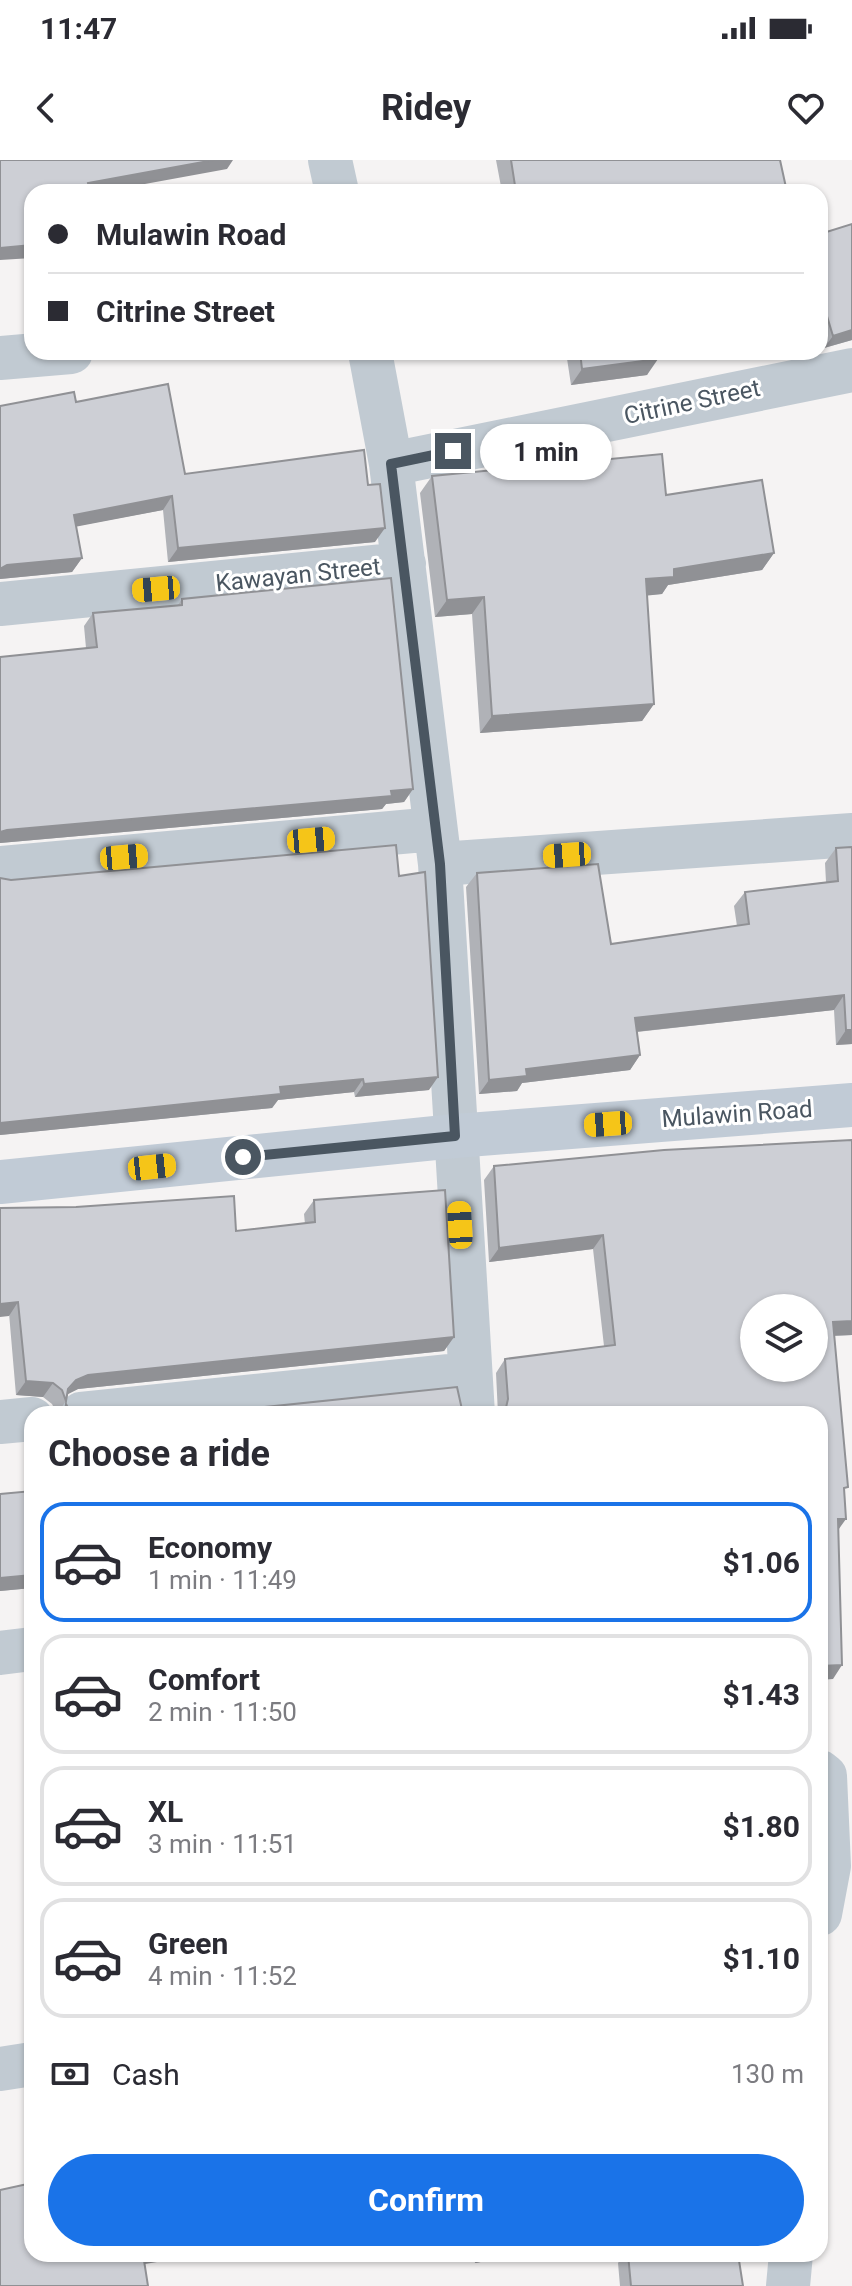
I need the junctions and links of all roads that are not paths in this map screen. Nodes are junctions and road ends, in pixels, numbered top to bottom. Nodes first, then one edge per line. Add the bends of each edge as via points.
1 (330, 160) edge
2 (335, 184) edge
3 (24, 356) edge
4 (0, 358) edge
5 (372, 360) edge
6 (852, 370) edge
7 (391, 464) junction
8 (404, 564) junction
9 (0, 604) edge
10 (852, 835) edge
11 (438, 846) junction
12 (0, 868) edge
13 (852, 1105) edge
14 (455, 1136) junction
15 (0, 1182) edge
16 (471, 1394) edge
17 (237, 1406) edge
18 (24, 1420) edge
19 (0, 1422) edge
20 (24, 1650) edge
21 (0, 1653) edge
22 (828, 1844) edge
23 (828, 1871) edge
24 (24, 2065) edge
25 (0, 2069) edge
26 (790, 2262) edge
27 (788, 2286) edge

1 - 2 street
3 - 4 street
5 - 7 street
6 - 7 street, Citrine Street
7 - 8 street
8 - 9 street, Kawayan Street
8 - 11 street
10 - 11 street
11 - 12 street
11 - 14 street
13 - 14 main road, Mulawin Road
14 - 15 main road, Mulawin Road
14 - 16 street
16 - 17 street
18 - 19 street
20 - 21 street
22 - 23 street
24 - 25 street
26 - 27 street

